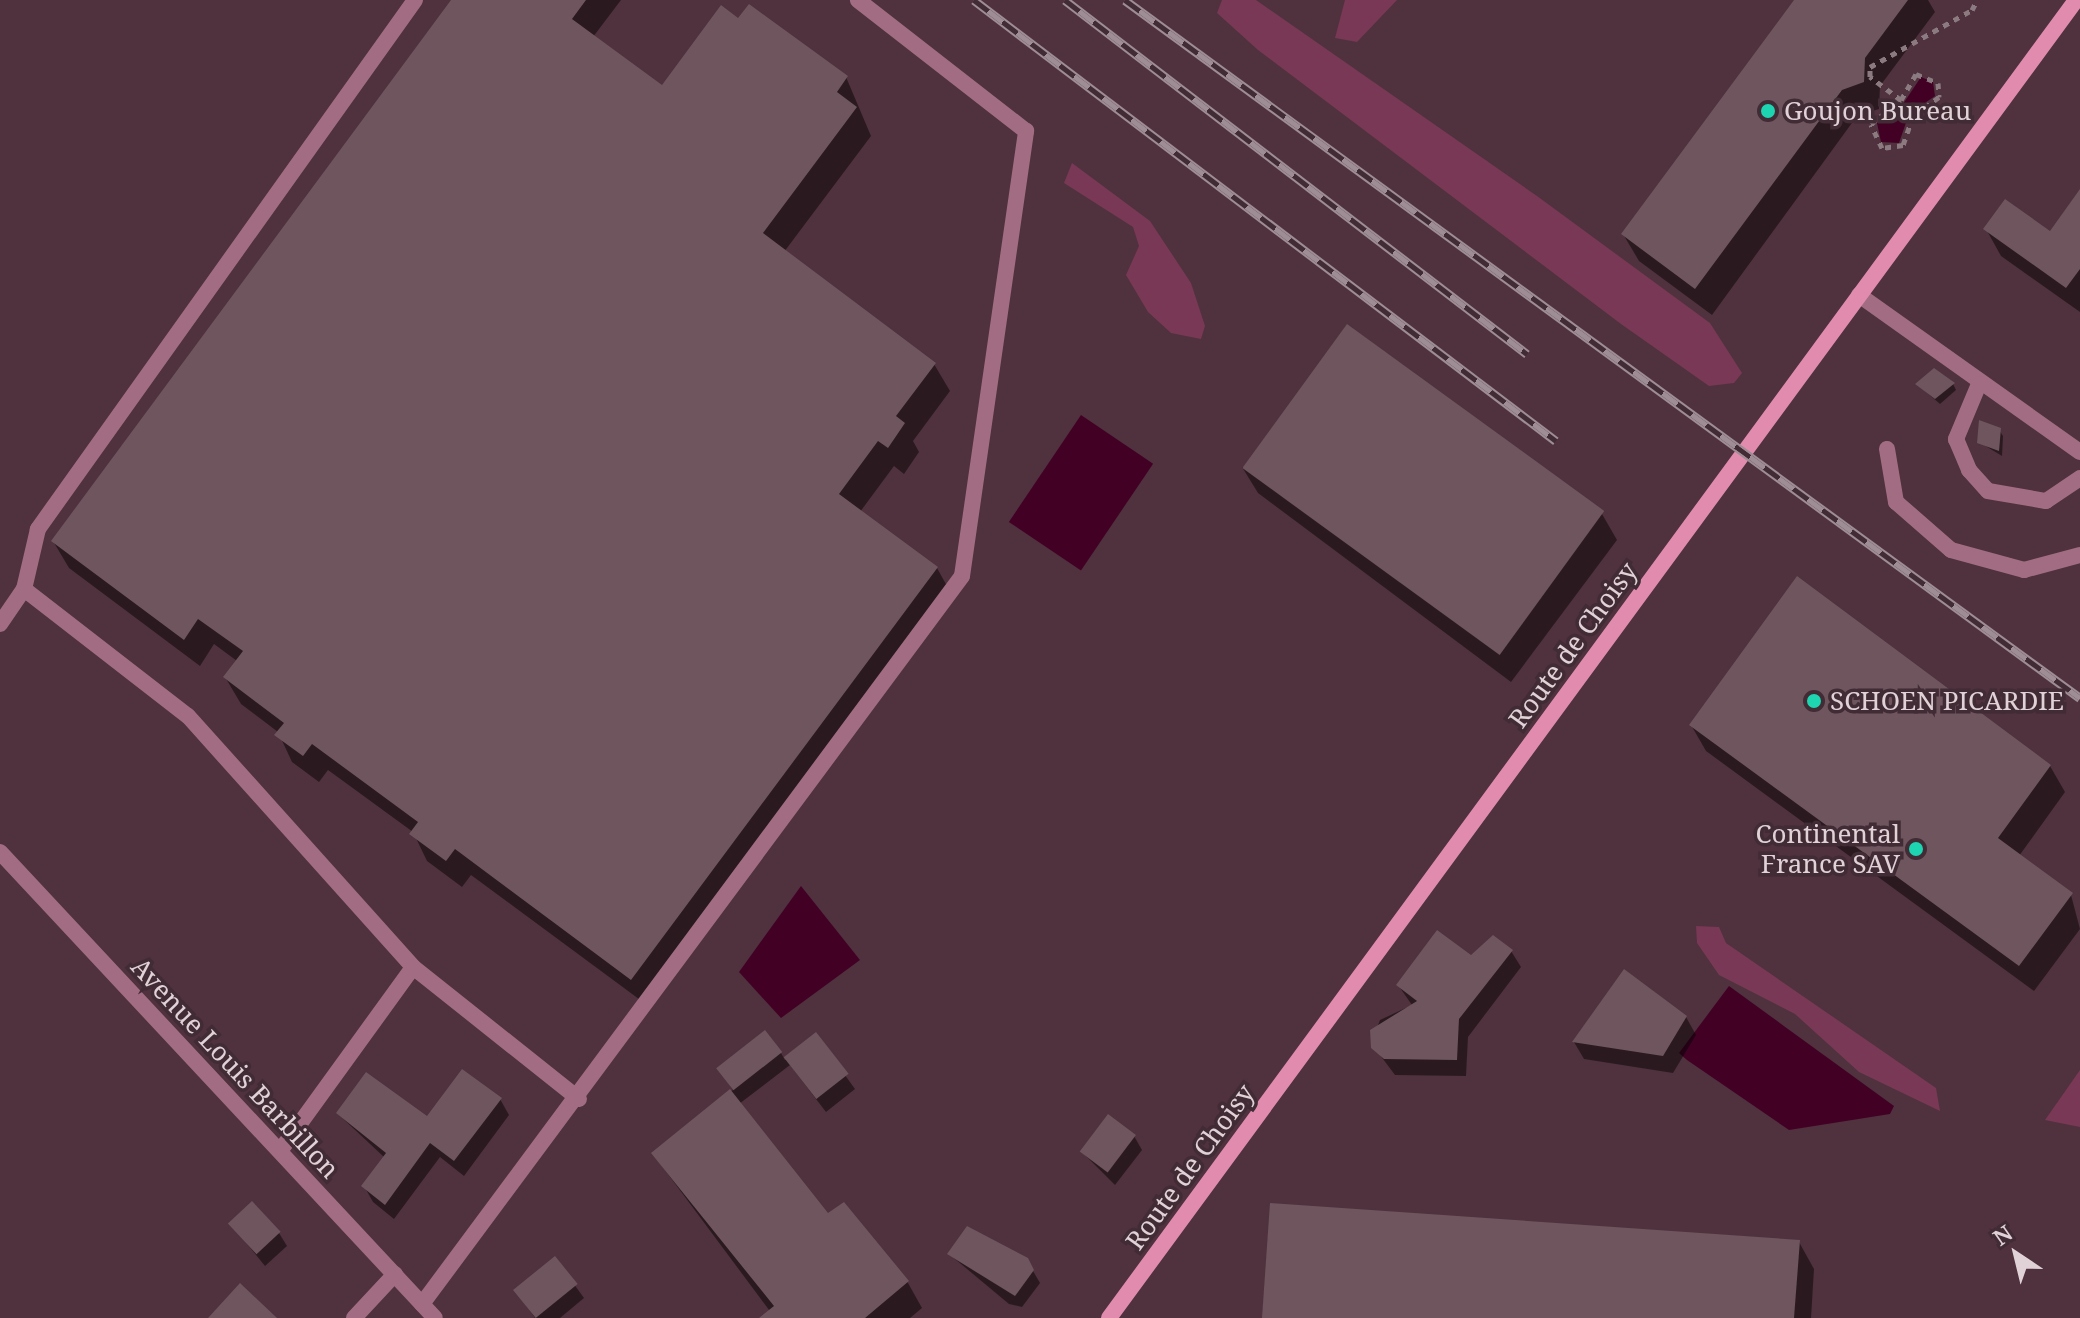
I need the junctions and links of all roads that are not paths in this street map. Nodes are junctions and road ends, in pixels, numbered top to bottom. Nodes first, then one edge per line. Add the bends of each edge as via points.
1 (415, 0) edge
2 (858, 0) edge
3 (2076, 0) edge
4 (1859, 295) junction
5 (1979, 384) junction
6 (1887, 449) dead end
7 (2080, 452) edge
8 (2080, 478) edge
9 (2080, 555) edge
10 (24, 589) junction
11 (0, 624) edge
12 (0, 852) edge
13 (413, 967) junction
14 (579, 1099) junction
15 (280, 1151) junction
16 (395, 1274) junction
17 (422, 1304) junction
18 (354, 1318) edge
19 (435, 1318) edge
20 (1109, 1318) edge

1 - 10 street via 38,529
2 - 14 street via 1026,131 962,576
3 - 4 street, Route de Choisy
4 - 5 street
4 - 20 street, Route de Choisy
5 - 7 street
5 - 8 street via 1956,439 1969,470 1988,491 2046,501
6 - 9 street via 1896,502 1951,550 2024,570
10 - 11 street
10 - 13 street via 188,716
12 - 15 street, Avenue Louis Barbillon
13 - 14 street
13 - 15 street
14 - 17 street
15 - 16 street, Avenue Louis Barbillon
16 - 17 street, Avenue Louis Barbillon
16 - 18 street
17 - 19 street, Avenue Louis Barbillon

